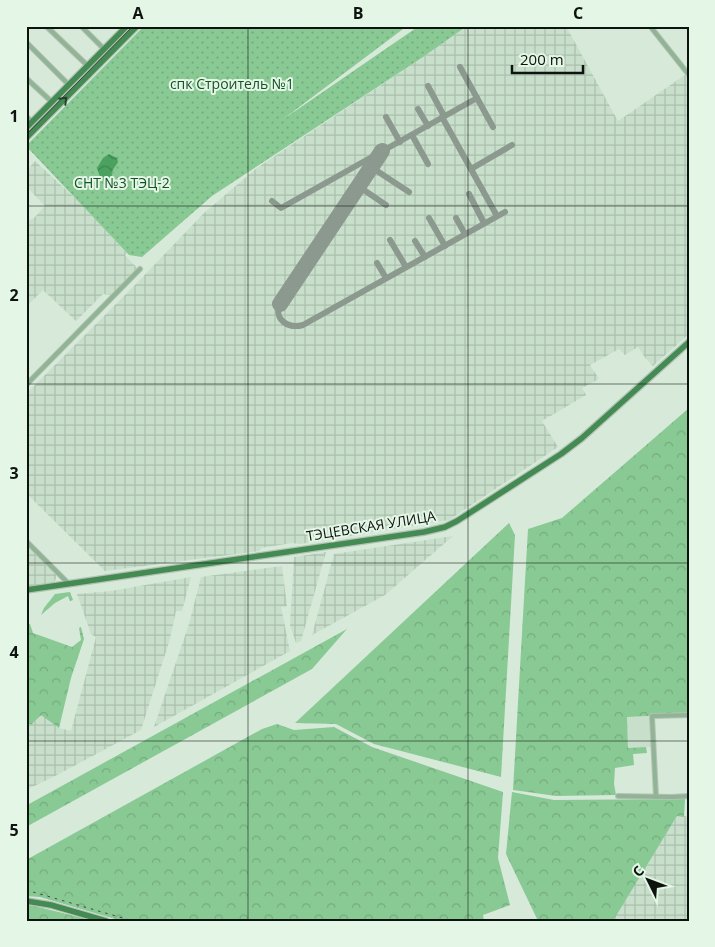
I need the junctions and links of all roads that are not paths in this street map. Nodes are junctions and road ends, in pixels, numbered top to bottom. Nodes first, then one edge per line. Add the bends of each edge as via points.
1 (46, 26) edge
2 (81, 26) edge
3 (137, 26) edge
4 (650, 26) edge
5 (125, 27) edge
6 (26, 42) edge
7 (104, 49) junction
8 (88, 66) junction
9 (689, 75) edge
10 (26, 78) edge
11 (69, 85) junction
12 (52, 102) junction
13 (26, 116) edge
14 (32, 122) junction
15 (26, 128) edge
16 (26, 138) edge
17 (140, 268) dead end
18 (689, 342) edge
19 (26, 385) edge
20 (26, 541) edge
21 (69, 584) junction
22 (26, 590) edge
23 (689, 715) edge
24 (618, 796) dead end
25 (689, 796) edge
26 (656, 797) junction
27 (26, 901) edge
28 (106, 921) edge

1 - 8 street
2 - 7 street
16 -> 3 main road
4 - 9 street
5 - 7 main road
6 - 11 street
7 - 8 main road
8 - 11 main road
10 - 12 street
11 - 12 main road
12 - 14 main road
13 - 14 street
14 - 15 main road
17 - 19 street
18 - 21 main road, ТЭЦЕВСКАЯ УЛИЦА via 561,454 445,527
20 - 21 street
21 - 22 main road, ТЭЦЕВСКАЯ УЛИЦА
23 - 26 street via 652,716
24 - 26 street
25 - 26 street
27 - 28 main road

